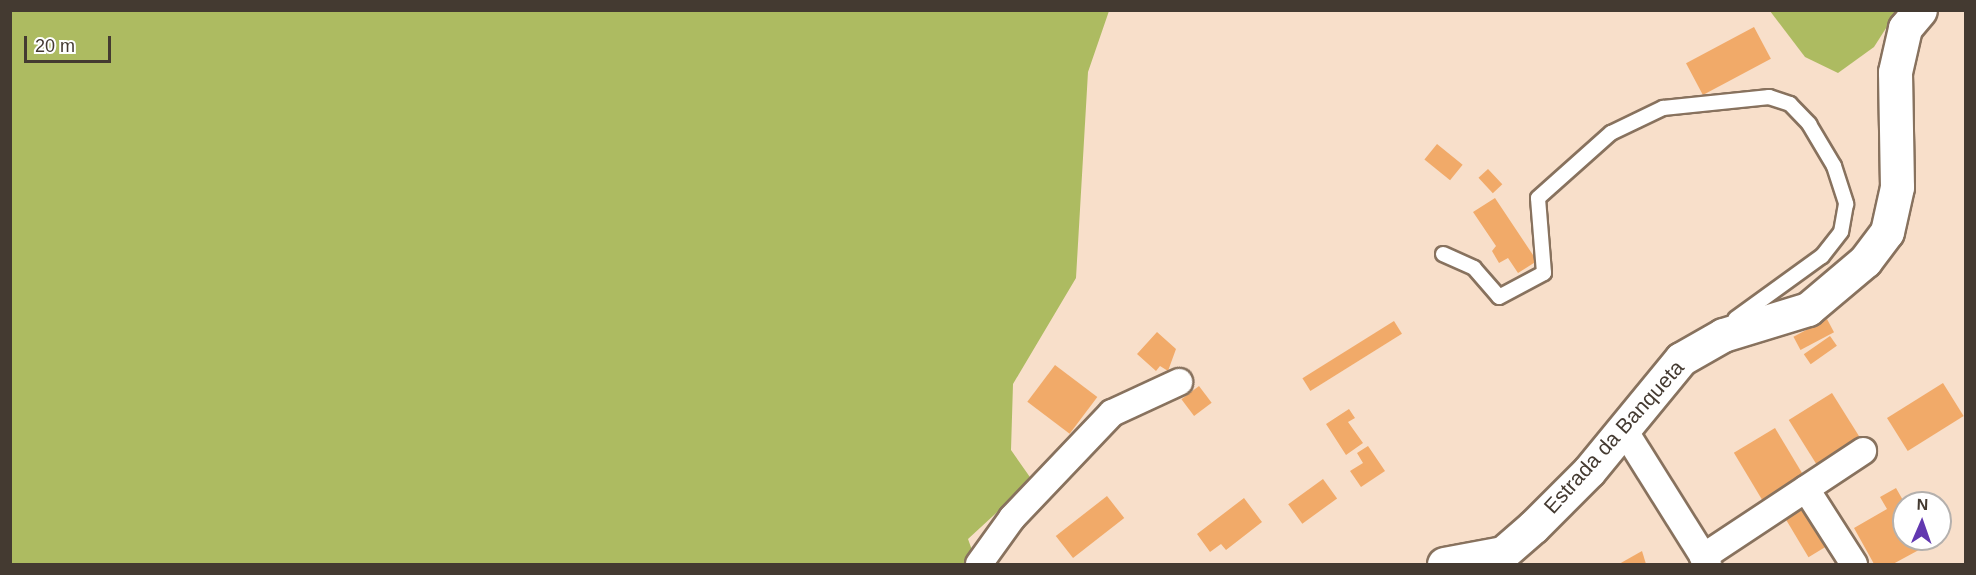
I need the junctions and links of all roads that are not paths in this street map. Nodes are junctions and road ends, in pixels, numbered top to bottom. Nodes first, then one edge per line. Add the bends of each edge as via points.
1 (1920, 10) edge
2 (1443, 254) dead end
3 (1704, 346) junction
4 (1179, 382) dead end
5 (1624, 429) junction
6 (1863, 451) dead end
7 (1806, 489) junction
8 (1706, 561) edge
9 (979, 564) edge
10 (1444, 564) edge
11 (1854, 564) edge

1 - 3 street, Estrada da Banqueta via 1905,28 1895,72 1897,187 1887,232 1865,261 1808,309
2 - 3 lane via 1474,268 1499,297 1544,273 1538,198 1611,133 1663,108 1769,97 1790,104 1834,166 1846,204 1841,232 1822,256
3 - 5 street, Estrada da Banqueta via 1681,359
4 - 9 street via 1112,413 1012,518
5 - 8 street
5 - 10 street, Estrada da Banqueta via 1589,471 1503,553
6 - 7 street
7 - 8 street
7 - 11 street

